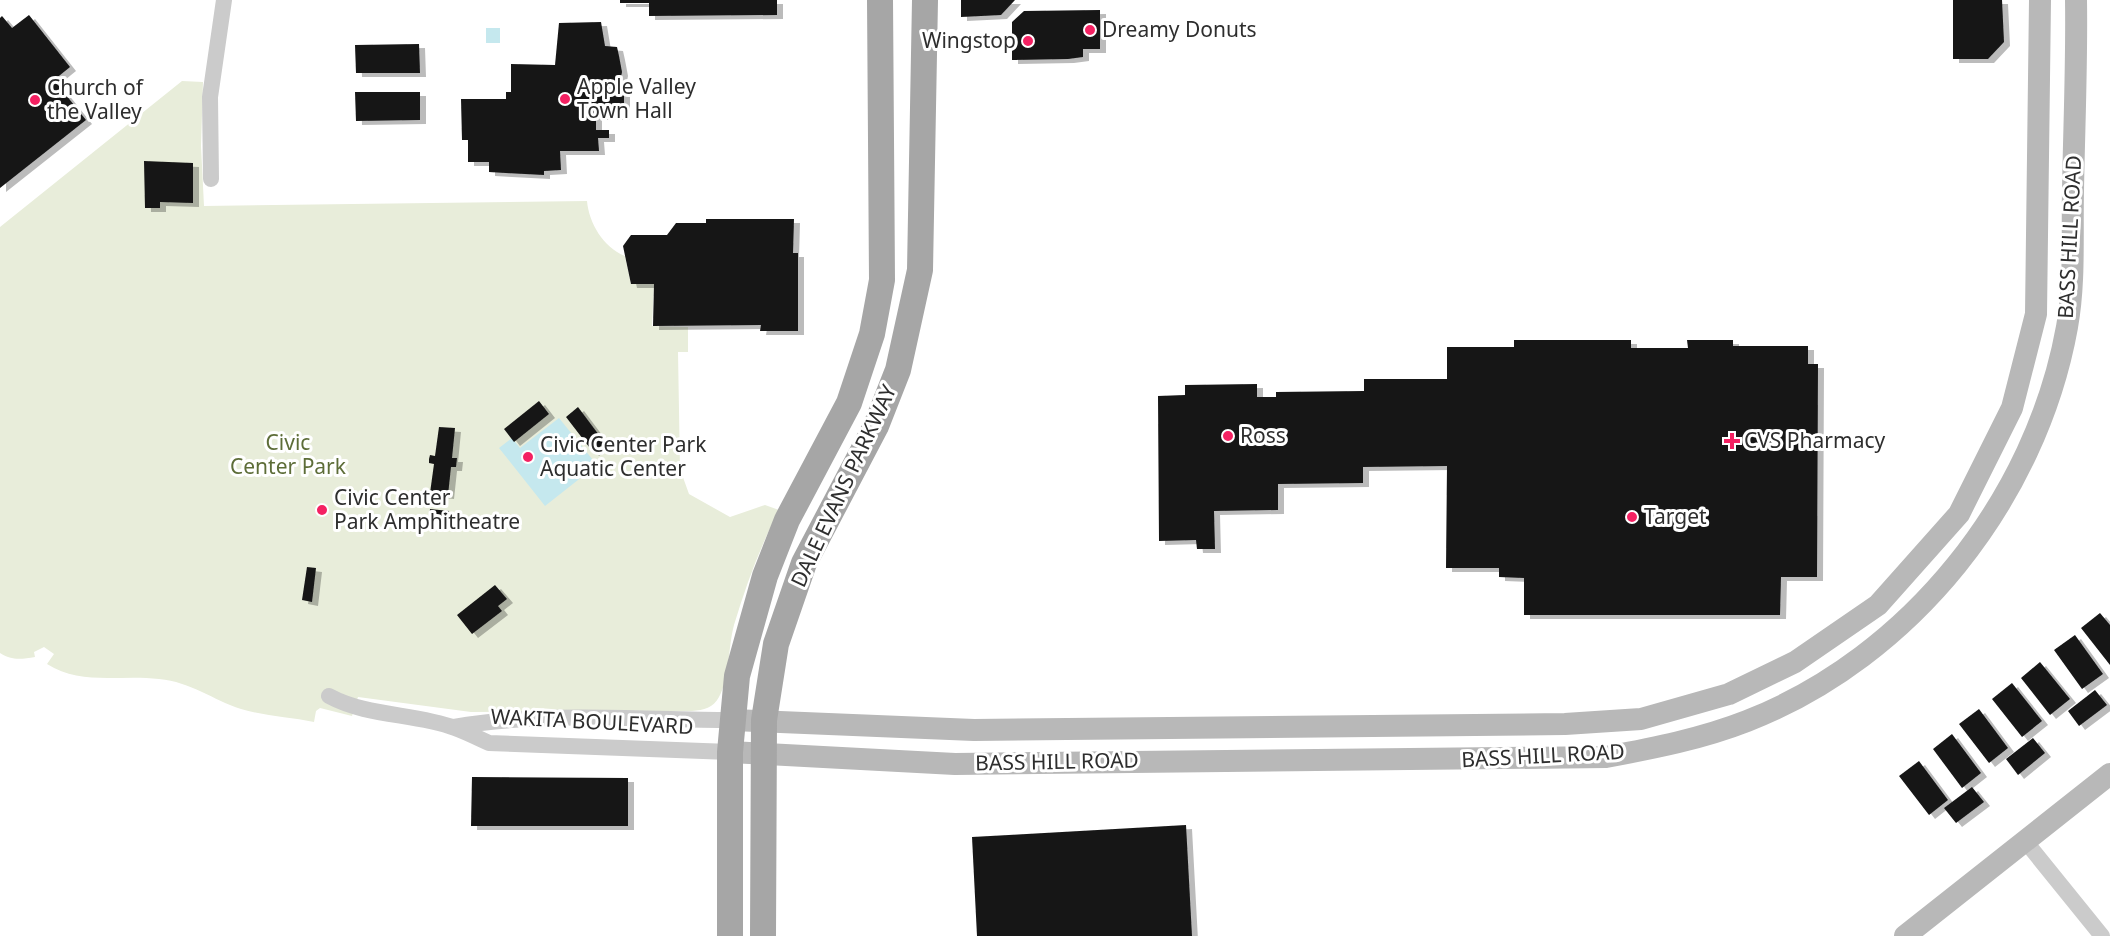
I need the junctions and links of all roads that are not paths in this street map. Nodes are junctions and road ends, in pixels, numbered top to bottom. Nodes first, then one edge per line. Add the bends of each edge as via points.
1 (224, 0) edge
2 (880, 0) edge
3 (925, 0) edge
4 (2040, 0) edge
5 (2076, 0) edge
6 (210, 179) dead end
7 (329, 696) dead end
8 (732, 720) junction
9 (764, 720) junction
10 (454, 727) junction
11 (730, 752) junction
12 (763, 754) junction
13 (2110, 774) edge
14 (2026, 842) junction
15 (730, 936) edge
16 (763, 936) edge
17 (1905, 936) edge
18 (2102, 936) edge

1 - 6 street via 210,97
2 - 8 main road, DALE EVANS PARKWAY via 882,280 872,334 849,403 788,520 765,576 737,676
3 - 9 main road, DALE EVANS PARKWAY via 920,270 908,330 898,370 876,426 804,563 776,644
4 - 9 main road, BASS HILL ROAD via 2036,314 2012,408 1959,514 1878,605 1795,662 1729,694 1641,719 1565,724 975,730
5 - 12 main road, BASS HILL ROAD via 2069,304 2067,327 2039,428 2006,493 1963,559 1894,631 1796,699 1696,740 1606,757 955,764
7 - 10 street, WAKITA BOULEVARD via 343,704
8 - 9 main road, BASS HILL ROAD
8 - 10 street, WAKITA BOULEVARD via 562,716
8 - 11 main road, DALE EVANS PARKWAY
9 - 12 main road, DALE EVANS PARKWAY
10 - 11 street, WAKITA BOULEVARD via 489,743
11 - 12 main road, BASS HILL ROAD
11 - 15 main road, DALE EVANS PARKWAY
12 - 16 main road, DALE EVANS PARKWAY
13 - 14 main road
14 - 17 main road
14 - 18 street

